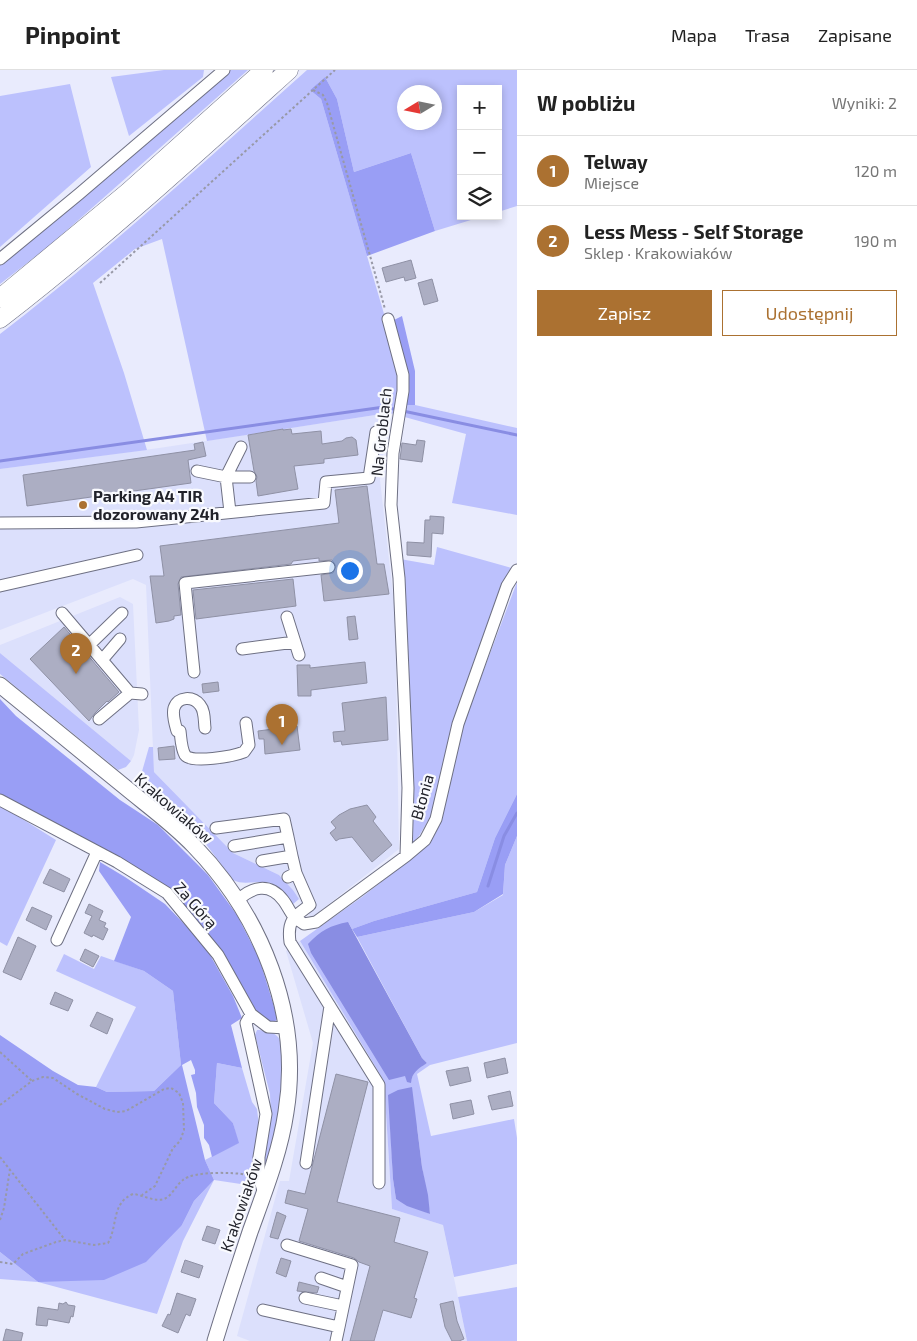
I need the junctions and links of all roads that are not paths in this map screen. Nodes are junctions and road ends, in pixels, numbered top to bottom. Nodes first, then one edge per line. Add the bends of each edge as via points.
1 (224, 70) edge
2 (264, 70) edge
3 (289, 70) edge
4 (0, 259) edge
5 (0, 298) edge
6 (0, 319) edge
7 (388, 319) road end
8 (376, 432) dead end
9 (241, 447) dead end
10 (197, 471) dead end
11 (226, 477) junction
12 (250, 477) dead end
13 (230, 512) junction
14 (0, 523) edge
15 (137, 555) dead end
16 (329, 566) dead end
17 (517, 570) edge
18 (0, 586) edge
19 (62, 613) dead end
20 (122, 613) dead end
21 (287, 616) dead end
22 (120, 639) dead end
23 (295, 642) junction
24 (90, 645) junction
25 (242, 650) dead end
26 (299, 655) dead end
27 (102, 660) junction
28 (194, 672) dead end
29 (0, 685) edge
30 (99, 719) dead end
31 (246, 722) dead end
32 (205, 728) dead end
33 (0, 800) edge
34 (216, 828) dead end
35 (288, 838) junction
36 (234, 846) dead end
37 (97, 852) junction
38 (292, 856) junction
39 (406, 856) junction
40 (262, 861) dead end
41 (238, 900) junction
42 (294, 917) junction
43 (58, 940) dead end
44 (330, 1006) junction
45 (250, 1014) junction
46 (286, 1028) junction
47 (306, 1163) dead end
48 (378, 1184) dead end
49 (264, 1194) junction
50 (287, 1245) dead end
51 (321, 1278) dead end
52 (347, 1287) junction
53 (305, 1298) dead end
54 (343, 1306) junction
55 (263, 1310) dead end
56 (339, 1327) junction
57 (215, 1341) edge
58 (336, 1341) edge

1 - 4 street
2 - 5 highway via 128,192
3 - 6 highway via 139,204
7 - 39 street, Na Groblach via 404,391 393,452 391,505 400,578 408,788
8 - 13 street via 369,478 326,482 324,503
9 - 11 street
10 - 11 street
11 - 12 street
11 - 13 street
13 - 14 street via 136,522
15 - 18 street
16 - 28 street via 185,584
17 - 39 street, Błonia via 508,586 458,724 436,819 425,840
19 - 24 street
20 - 24 street
21 - 23 street
22 - 27 street
23 - 25 street
23 - 26 street
24 - 27 street
27 - 30 street via 136,693
29 - 41 main road, Krakowiaków via 181,832
31 - 32 street via 250,744 244,752 196,760 184,754 174,708 176,703 190,698 200,704
33 - 37 street, Za Górą
34 - 35 street via 284,814
35 - 36 street
35 - 38 street
37 - 43 street
37 - 45 street, Za Górą via 167,893 218,955
38 - 40 street
38 - 42 street via 292,875 310,905
39 - 42 street, Błonia via 316,922 304,924
41 - 42 street via 247,892 265,888 272,890 284,900
41 - 46 main road, Krakowiaków via 270,964
42 - 44 street via 289,929 290,942
44 - 47 street
44 - 48 street via 379,1085
45 - 46 street, Za Górą via 268,1027
45 - 49 street via 246,1023 266,1114 259,1158 259,1177
46 - 49 main road, Krakowiaków via 289,1054 287,1110 280,1147
49 - 57 main road, Krakowiaków
50 - 52 street via 352,1265
51 - 52 street
52 - 54 street
53 - 54 street
54 - 56 street
55 - 56 street
56 - 58 street

